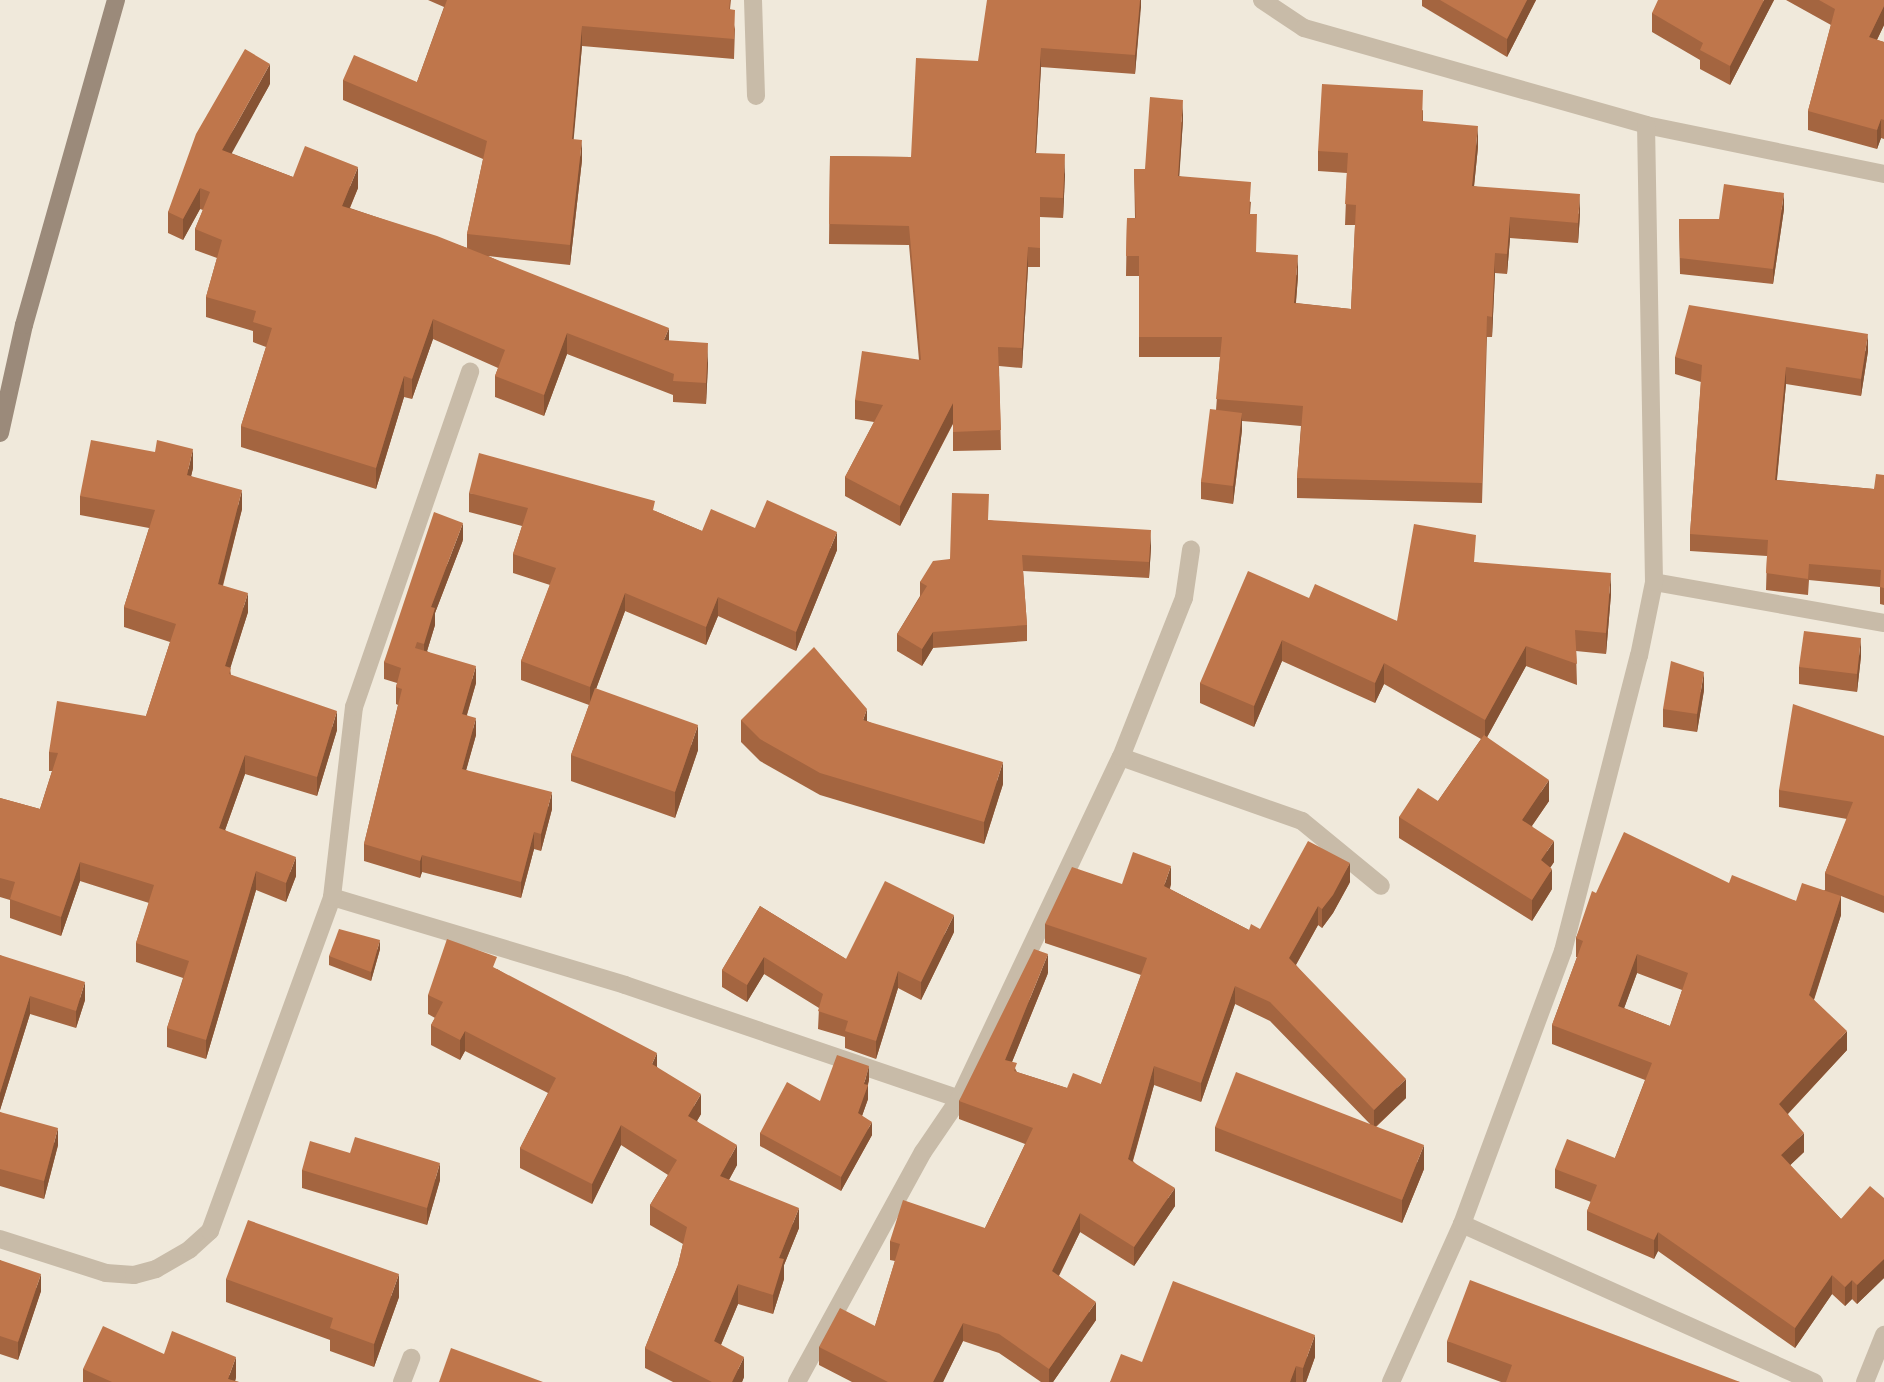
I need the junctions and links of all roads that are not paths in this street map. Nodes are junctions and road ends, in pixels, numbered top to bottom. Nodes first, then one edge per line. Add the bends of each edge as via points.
1 (116, 0) edge
2 (753, 0) edge
3 (1262, 0) edge
4 (756, 96) dead end
5 (1646, 125) junction
6 (1884, 174) edge
7 (470, 372) dead end
8 (0, 433) edge
9 (1191, 550) dead end
10 (1654, 582) junction
11 (1884, 623) edge
12 (1121, 757) junction
13 (1381, 886) dead end
14 (332, 897) junction
15 (959, 1099) junction
16 (1462, 1224) junction
17 (0, 1239) edge
18 (1884, 1335) edge
19 (411, 1357) dead end
20 (402, 1382) edge
21 (797, 1382) edge
22 (1391, 1382) edge
23 (1814, 1382) edge
24 (1865, 1382) edge

1 - 8 street via 24,325
2 - 4 street
3 - 5 street via 1304,28
5 - 6 street
5 - 10 street
7 - 14 street via 354,707
9 - 12 street via 1184,598
10 - 11 street
10 - 16 street via 1563,951
12 - 13 street via 1302,821
12 - 15 street
14 - 15 street via 625,985
14 - 17 street via 209,1231 190,1249 156,1269 134,1275 106,1273
15 - 21 street via 923,1152
16 - 22 street
16 - 23 street
18 - 24 street
19 - 20 street

